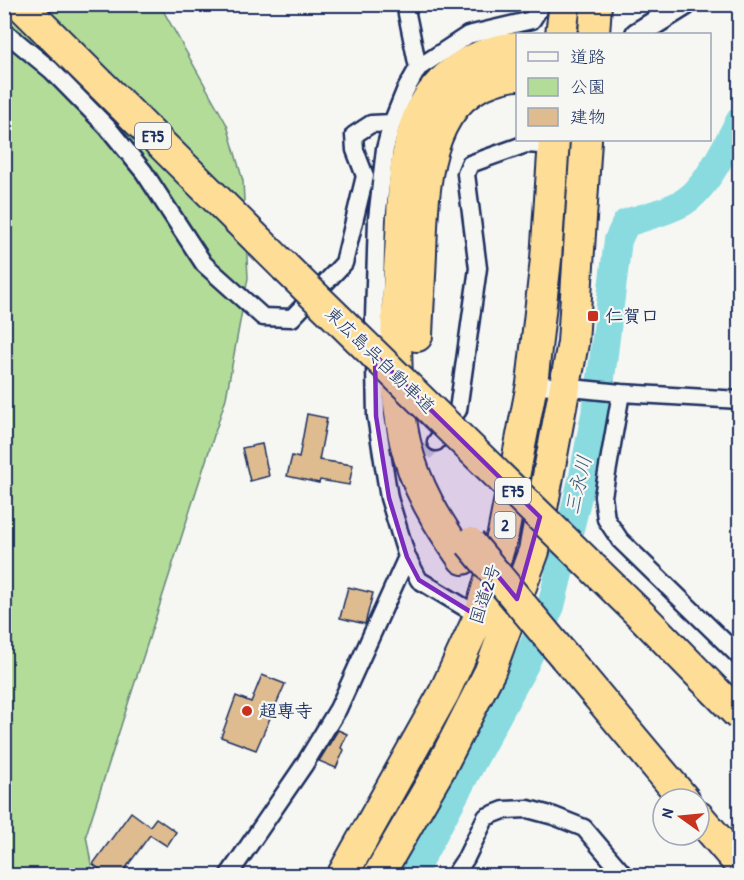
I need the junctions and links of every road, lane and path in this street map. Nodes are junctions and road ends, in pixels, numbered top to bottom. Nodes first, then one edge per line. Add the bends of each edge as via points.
1 (20, 4) edge
2 (405, 4) edge
3 (542, 4) edge
4 (565, 4) edge
5 (596, 4) edge
6 (682, 5) edge
7 (4, 31) edge
8 (561, 33) edge
9 (594, 33) edge
10 (639, 33) edge
11 (516, 48) edge
12 (418, 68) junction
13 (516, 75) edge
14 (392, 123) junction
15 (586, 141) edge
16 (554, 143) edge
17 (532, 384) junction
18 (565, 387) junction
19 (621, 393) junction
20 (740, 400) edge
21 (436, 442) tunnel mouth
22 (405, 472) tunnel mouth
23 (387, 488) junction
24 (466, 551) junction
25 (407, 558) junction
26 (478, 617) junction
27 (507, 626) junction
28 (740, 657) edge
29 (561, 665) junction
30 (740, 716) edge
31 (651, 787) edge
32 (673, 787) edge
33 (711, 831) edge
34 (700, 847) edge
35 (740, 866) edge
36 (228, 876) edge
37 (342, 876) edge
38 (378, 876) edge
39 (454, 876) edge
40 (625, 876) edge
41 (723, 876) edge

1 - 30 highway, 東広島呉自動車道 / E75, bridge
2 - 12 street
3 - 12 street via 532,20 468,35
4 - 8 highway
5 - 9 highway
6 - 10 main road
7 - 14 street via 51,70 108,128 144,172 204,264 263,317 292,318 344,263 365,176 354,135 371,124
11 - 24 highway via 501,48 478,57 456,69 437,87 420,112 404,178 398,288 398,400 419,488 439,524
12 - 14 street
13 - 24 highway via 482,84 459,99 442,123 425,183 416,371 422,443
14 - 23 street via 385,148 377,219 374,318 376,416
15 - 18 highway, 国道2号 / 2 via 573,344
16 - 17 highway, 国道2号 / 2
16 - 21 street via 526,144 470,164 466,174 478,268 458,410
17 - 18 street
17 - 26 highway, 国道2号 / 2 via 503,534
18 - 19 street
18 - 27 highway, 国道2号 / 2 via 534,551
19 - 20 street
19 - 28 street via 603,496 606,519 620,540
22 - 23 street
23 - 25 street
24 - 29 highway
25 - 26 street via 419,580
25 - 36 street via 338,710
26 - 27 street
26 - 37 highway, 国道2号 / 2 via 439,702
27 - 38 highway, 国道2号 / 2 via 490,671 441,767
29 - 31 highway
29 - 32 highway
33 - 35 highway
34 - 41 highway
39 - 40 street via 486,817 504,810 528,809 584,828

